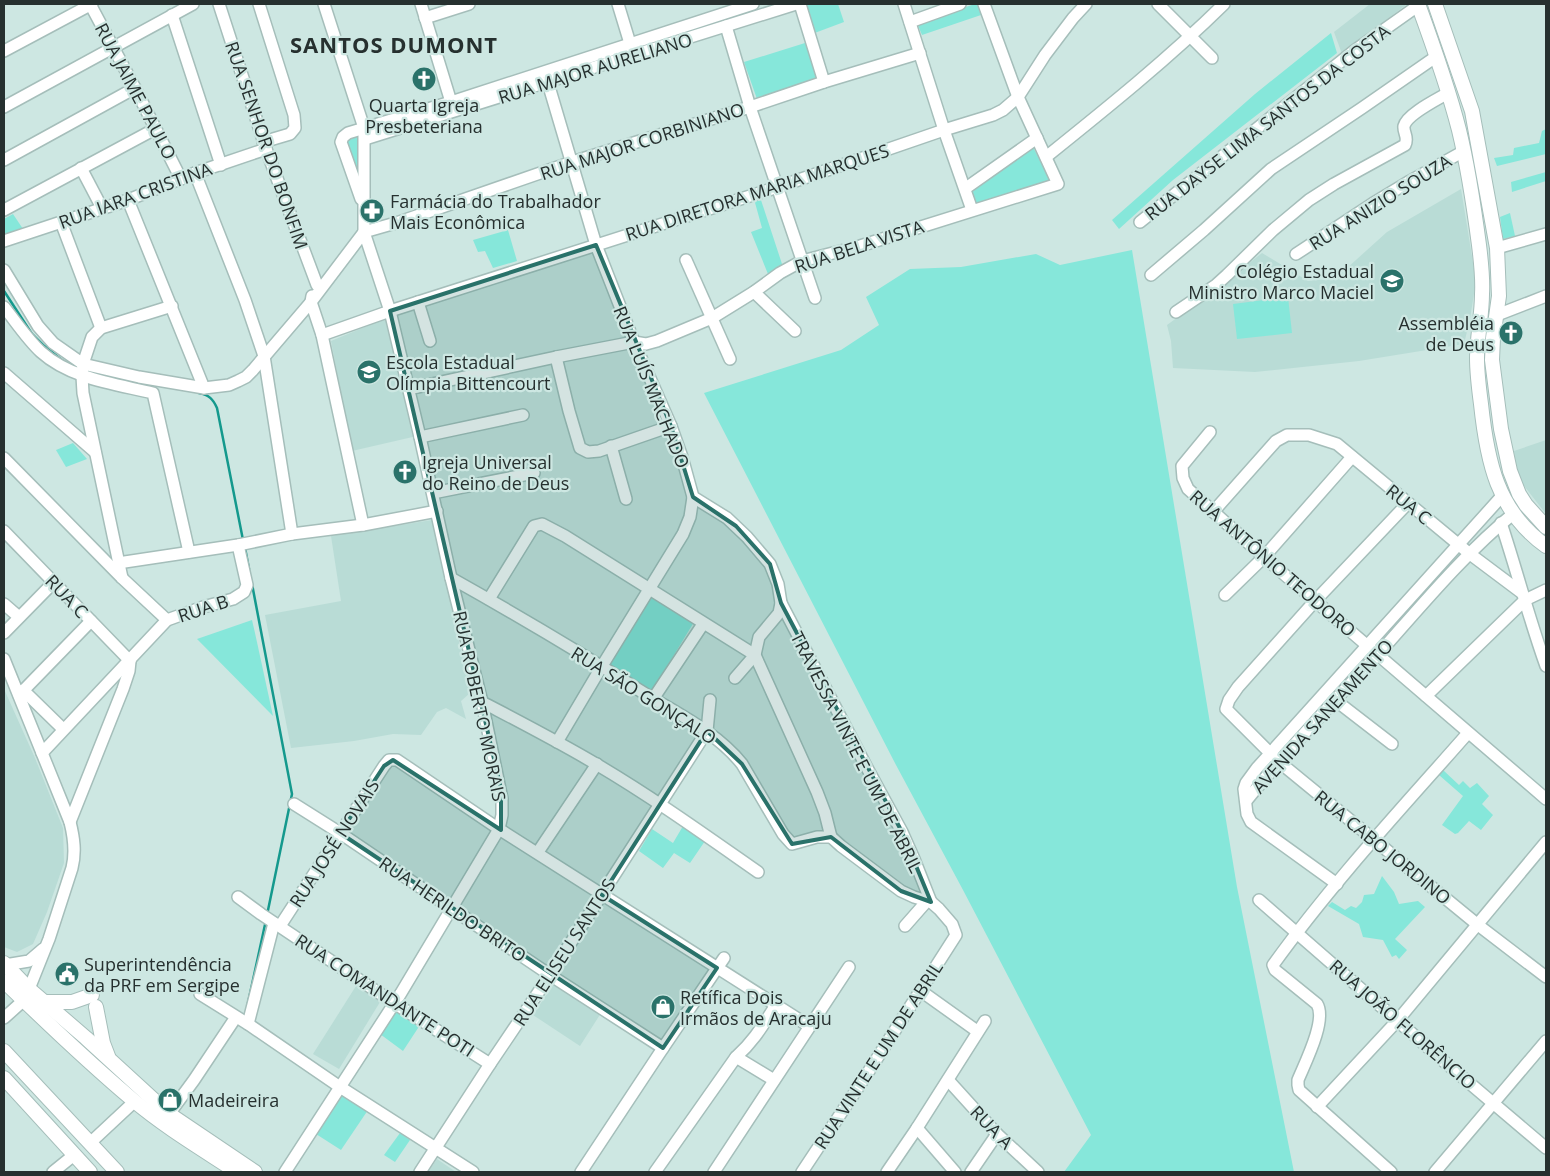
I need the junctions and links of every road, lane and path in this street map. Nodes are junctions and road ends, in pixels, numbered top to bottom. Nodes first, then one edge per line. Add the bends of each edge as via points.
1 (91, 4) edge
2 (193, 4) edge
3 (220, 4) edge
4 (259, 4) edge
5 (324, 4) edge
6 (421, 4) edge
7 (469, 4) edge
8 (618, 4) edge
9 (753, 4) edge
10 (798, 4) edge
11 (904, 4) edge
12 (960, 4) edge
13 (984, 4) edge
14 (1086, 4) edge
15 (1158, 4) edge
16 (1224, 4) edge
17 (1418, 4) edge
18 (1435, 4) edge
19 (172, 16) junction
20 (425, 18) junction
21 (910, 22) junction
22 (726, 26) junction
23 (1191, 36) junction
24 (630, 43) junction
25 (113, 48) junction
26 (4, 51) edge
27 (920, 53) junction
28 (634, 56) junction
29 (1437, 56) junction
30 (1212, 58) dead end
31 (548, 82) junction
32 (824, 82) junction
33 (135, 88) junction
34 (1448, 93) junction
35 (1018, 97) junction
36 (451, 102) junction
37 (4, 107) edge
38 (750, 107) junction
39 (156, 129) junction
40 (944, 130) junction
41 (365, 134) junction
42 (1037, 138) junction
43 (265, 146) junction
44 (1464, 151) junction
45 (1046, 157) junction
46 (4, 160) edge
47 (572, 162) junction
48 (221, 165) junction
49 (81, 168) junction
50 (195, 173) junction
51 (181, 179) junction
52 (778, 188) junction
53 (966, 188) junction
54 (128, 200) junction
55 (363, 207) junction
56 (102, 208) junction
57 (4, 210) edge
58 (972, 210) junction
59 (60, 222) junction
60 (1140, 222) dead end
61 (364, 226) junction
62 (1546, 234) edge
63 (4, 241) edge
64 (596, 245) junction
65 (1497, 248) junction
66 (1296, 254) dead end
67 (686, 260) dead end
68 (802, 261) junction
69 (4, 270) edge
70 (1151, 275) dead end
71 (317, 285) junction
72 (754, 292) junction
73 (1546, 296) edge
74 (815, 298) dead end
75 (312, 302) junction
76 (418, 302) junction
77 (172, 306) junction
78 (4, 307) edge
79 (390, 311) junction
80 (1176, 312) dead end
81 (1497, 315) junction
82 (712, 318) junction
83 (101, 328) junction
84 (795, 331) dead end
85 (322, 335) junction
86 (1478, 336) junction
87 (1493, 338) junction
88 (430, 341) dead end
89 (634, 342) junction
90 (264, 356) junction
91 (556, 357) junction
92 (730, 359) dead end
93 (1477, 360) junction
94 (1492, 360) junction
95 (83, 364) junction
96 (4, 373) edge
97 (82, 376) junction
98 (204, 388) junction
99 (409, 389) junction
100 (523, 415) dead end
101 (671, 426) junction
102 (1210, 432) dead end
103 (420, 437) junction
104 (611, 446) junction
105 (95, 452) junction
106 (1352, 457) junction
107 (6, 465) edge
108 (534, 473) dead end
109 (433, 493) junction
110 (1502, 496) junction
111 (693, 497) junction
112 (626, 499) dead end
113 (1408, 503) junction
114 (437, 511) junction
115 (1214, 512) junction
116 (1512, 514) junction
117 (1501, 523) junction
118 (363, 525) junction
119 (1546, 527) edge
120 (4, 531) edge
121 (292, 534) junction
122 (1459, 544) junction
123 (238, 545) junction
124 (1546, 546) edge
125 (189, 552) junction
126 (1470, 554) junction
127 (1264, 557) junction
128 (118, 563) junction
129 (122, 578) junction
130 (451, 578) junction
131 (54, 582) junction
132 (650, 588) junction
133 (1546, 590) edge
134 (1418, 591) junction
135 (1226, 594) dead end
136 (1523, 597) junction
137 (488, 599) junction
138 (1427, 600) junction
139 (1315, 601) junction
140 (781, 603) junction
141 (4, 604) edge
142 (19, 617) junction
143 (167, 620) junction
144 (91, 621) junction
145 (704, 624) junction
146 (4, 633) edge
147 (1368, 646) junction
148 (1377, 654) junction
149 (755, 655) junction
150 (4, 659) edge
151 (130, 661) junction
152 (602, 666) junction
153 (1546, 666) edge
154 (735, 678) dead end
155 (21, 693) junction
156 (1426, 696) junction
157 (653, 699) junction
158 (710, 700) dead end
159 (1335, 700) junction
160 (482, 702) junction
161 (63, 729) junction
162 (707, 731) junction
163 (1468, 733) junction
164 (558, 742) junction
165 (1392, 744) dead end
166 (42, 753) junction
167 (1274, 757) junction
168 (597, 764) junction
169 (1546, 800) edge
170 (294, 804) dead end
171 (659, 804) junction
172 (70, 822) junction
173 (499, 828) junction
174 (340, 833) junction
175 (831, 837) junction
176 (1374, 839) junction
177 (1546, 842) edge
178 (538, 852) junction
179 (758, 872) dead end
180 (1337, 884) junction
181 (602, 895) junction
182 (238, 897) dead end
183 (1259, 900) dead end
184 (929, 902) junction
185 (451, 908) junction
186 (277, 924) junction
187 (1478, 924) junction
188 (905, 926) dead end
189 (1296, 932) junction
190 (49, 939) junction
191 (724, 958) dead end
192 (4, 964) edge
193 (849, 967) dead end
194 (717, 968) junction
195 (550, 975) junction
196 (1546, 977) edge
197 (4, 981) edge
198 (921, 991) junction
199 (26, 994) junction
200 (200, 994) dead end
201 (45, 1002) junction
202 (394, 1003) junction
203 (776, 1005) junction
204 (236, 1017) junction
205 (4, 1018) edge
206 (1398, 1020) junction
207 (985, 1021) dead end
208 (248, 1024) junction
209 (809, 1026) junction
210 (977, 1031) junction
211 (1546, 1041) edge
212 (663, 1048) junction
213 (4, 1051) edge
214 (736, 1057) junction
215 (110, 1061) junction
216 (490, 1064) junction
217 (4, 1078) edge
218 (774, 1080) junction
219 (948, 1080) junction
220 (340, 1087) junction
221 (135, 1101) junction
222 (1494, 1103) junction
223 (1317, 1107) junction
224 (169, 1114) junction
225 (918, 1128) junction
226 (997, 1134) junction
227 (90, 1143) junction
228 (1546, 1148) edge
229 (435, 1149) junction
230 (74, 1155) junction
231 (53, 1172) edge
232 (90, 1172) edge
233 (116, 1172) edge
234 (237, 1172) edge
235 (255, 1172) edge
236 (285, 1172) edge
237 (420, 1172) edge
238 (473, 1172) edge
239 (582, 1172) edge
240 (655, 1172) edge
241 (714, 1172) edge
242 (802, 1172) edge
243 (887, 1172) edge
244 (955, 1172) edge
245 (971, 1172) edge
246 (1038, 1172) edge
247 (1391, 1172) edge
248 (1435, 1172) edge

1 - 25 street, RUA JAIME PAULO
1 - 26 street
2 - 19 street
3 - 43 street, RUA SENHOR DO BONFIM
4 - 43 street, RUA IARA CRISTINA via 294,115 295,128 290,134
5 - 41 street, RUA ROBERTO MORAIS
6 - 20 street
7 - 20 street
8 - 24 street
9 - 24 street, RUA MAJOR AURELIANO
10 - 22 street, RUA MAJOR AURELIANO
10 - 32 street
11 - 21 street
12 - 21 street
13 - 35 street
14 - 35 street, RUA DIRETORA MARIA MARQUES via 1045,55
15 - 23 street
16 - 23 street
17 - 29 main road
17 - 60 street, RUA DAYSE LIMA SANTOS DA COSTA via 1354,51
18 - 65 main road via 1472,111
19 - 25 street
19 - 48 street
20 - 36 street
21 - 27 street
22 - 28 street, RUA MAJOR AURELIANO
22 - 38 street
23 - 30 street
23 - 45 street
24 - 28 street
24 - 36 street, RUA MAJOR AURELIANO
25 - 33 street, RUA JAIME PAULO
25 - 37 street
27 - 32 street, RUA MAJOR CORBINIANO
27 - 40 street
28 - 31 street, RUA MAJOR AURELIANO
29 - 34 main road
29 - 70 street via 1271,169
31 - 41 street, RUA MAJOR AURELIANO
31 - 47 street, RUA LUÍS MACHADO
32 - 38 street, RUA MAJOR CORBINIANO
33 - 39 street, RUA JAIME PAULO
33 - 46 street
34 - 44 main road
34 - 80 street via 1407,120 1404,144 1309,200 1228,275
35 - 40 street, RUA DIRETORA MARIA MARQUES via 993,115
35 - 42 street
36 - 41 street, RUA MAJOR AURELIANO
38 - 47 street, RUA MAJOR CORBINIANO
38 - 52 street
39 - 49 street
39 - 51 street, RUA JAIME PAULO
40 - 52 street, RUA DIRETORA MARIA MARQUES
40 - 53 street
41 - 55 street, RUA ROBERTO MORAIS
41 - 55 street, RUA MAJOR AURELIANO via 348,133 342,138
42 - 45 street
42 - 53 street
43 - 48 street, RUA IARA CRISTINA
43 - 71 street, RUA SENHOR DO BONFIM
44 - 66 street, RUA ANIZIO SOUZA via 1372,204
44 - 86 main road via 1482,285
45 - 58 street, RUA BELA VISTA via 1058,184
47 - 61 street, RUA MAJOR CORBINIANO via 399,222
47 - 64 street, RUA LUÍS MACHADO
48 - 50 street, RUA IARA CRISTINA
49 - 56 street
49 - 57 street
50 - 51 street, RUA IARA CRISTINA
50 - 90 street
51 - 54 street, RUA IARA CRISTINA
52 - 64 street, RUA DIRETORA MARIA MARQUES
52 - 68 street
53 - 58 street
54 - 56 street, RUA IARA CRISTINA
54 - 77 street
55 - 61 street, RUA ROBERTO MORAIS
56 - 59 street, RUA IARA CRISTINA
58 - 68 street, RUA BELA VISTA
59 - 63 street, RUA IARA CRISTINA
59 - 83 street
61 - 71 street
61 - 75 street
61 - 79 street, RUA ROBERTO MORAIS
62 - 65 street
64 - 76 street, RUA DIRETORA MARIA MARQUES
64 - 89 street, RUA LUÍS MACHADO
65 - 81 main road
67 - 82 street
68 - 72 street, RUA BELA VISTA
68 - 74 street
69 - 95 street via 38,326 53,343
71 - 75 street
72 - 82 street, RUA BELA VISTA
72 - 84 street
73 - 81 street
75 - 85 street
75 - 90 street
76 - 79 street, RUA DIRETORA MARIA MARQUES
76 - 88 street
77 - 83 street
77 - 98 street
78 - 97 street via 42,353
79 - 85 street, RUA DIRETORA MARIA MARQUES
79 - 99 street, RUA ROBERTO MORAIS
81 - 87 main road
82 - 89 street, RUA BELA VISTA via 657,341 646,344
82 - 92 street
83 - 95 street via 92,337
85 - 118 street
86 - 87 main road via 1485,341
86 - 93 main road
87 - 94 main road
89 - 91 street, RUA BELA VISTA
89 - 101 street, RUA LUÍS MACHADO
90 - 98 street via 246,377
90 - 121 street
91 - 99 street, RUA BELA VISTA
91 - 104 street via 580,448 595,452
93 - 94 main road via 1484,357
93 - 110 main road via 1486,444
94 - 119 main road via 1510,471 1526,505
95 - 97 street
95 - 98 street
96 - 105 street
97 - 105 street
97 - 125 street via 153,393
99 - 103 street, RUA ROBERTO MORAIS
100 - 103 street
101 - 104 street
101 - 111 street, RUA LUÍS MACHADO
102 - 115 street, RUA ANTÔNIO TEODORO via 1182,466 1182,471 1188,489
103 - 109 street, RUA ROBERTO MORAIS
104 - 112 street
105 - 128 street
106 - 113 street, RUA C
106 - 115 street, RUA C via 1337,444 1308,435 1287,435 1270,447
106 - 127 street
107 - 129 street
108 - 109 street
109 - 114 street, RUA ROBERTO MORAIS
110 - 116 main road
110 - 122 street, AVENIDA SANEAMENTO
111 - 132 street via 687,524
111 - 140 street via 726,518 760,551 776,576
113 - 122 street, RUA C
113 - 139 street
114 - 118 street
114 - 130 street, RUA ROBERTO MORAIS
115 - 127 street, RUA ANTÔNIO TEODORO
116 - 117 street, AVENIDA SANEAMENTO
116 - 124 main road
117 - 126 street, AVENIDA SANEAMENTO
117 - 136 street
118 - 121 street
120 - 131 street, RUA C
121 - 123 street
122 - 126 street, RUA C
122 - 134 street, AVENIDA SANEAMENTO
123 - 125 street
123 - 143 street, RUA B via 247,585 244,592 233,599
125 - 128 street
126 - 136 street, RUA C
126 - 138 street, AVENIDA SANEAMENTO
127 - 135 street
127 - 139 street, RUA ANTÔNIO TEODORO
128 - 129 street
129 - 143 street
130 - 137 street, RUA SÃO GONÇALO
130 - 160 street, RUA ROBERTO MORAIS
131 - 142 street
131 - 144 street, RUA C
132 - 137 street via 540,524 534,526
132 - 145 street
132 - 152 street
133 - 136 street
134 - 138 street
134 - 147 street, AVENIDA SANEAMENTO
136 - 153 street
136 - 156 street
137 - 152 street, RUA SÃO GONÇALO
138 - 148 street, AVENIDA SANEAMENTO
139 - 147 street, RUA ANTÔNIO TEODORO
139 - 167 street, RUA CABO JORDINO via 1238,688 1226,708
140 - 149 street via 780,613 759,637
140 - 184 street, TRAVESSA VINTE E UM DE ABRIL via 902,832
141 - 142 street
142 - 146 street
143 - 151 street, RUA B
144 - 151 street, RUA C
144 - 155 street
145 - 149 street
145 - 157 street
147 - 148 street, RUA ANTÔNIO TEODORO
147 - 167 street, AVENIDA SANEAMENTO
148 - 156 street, RUA ANTÔNIO TEODORO
148 - 159 street, AVENIDA SANEAMENTO
149 - 154 street
149 - 175 street via 820,799
150 - 155 street
151 - 161 street, RUA B
151 - 172 street via 123,689
152 - 157 street, RUA SÃO GONÇALO
152 - 164 street
155 - 161 street
155 - 166 street
156 - 163 street, RUA ANTÔNIO TEODORO
157 - 162 street, RUA SÃO GONÇALO
158 - 162 street
159 - 165 street
159 - 167 street, AVENIDA SANEAMENTO
160 - 164 street
160 - 173 street, RUA ROBERTO MORAIS via 502,799
161 - 166 street, RUA B
162 - 171 street, RUA ELISEU SANTOS
162 - 175 street, RUA SÃO GONÇALO via 736,756 782,834 792,844 816,837
163 - 169 street, RUA ANTÔNIO TEODORO
163 - 176 street
164 - 168 street
166 - 172 street
167 - 176 street, RUA CABO JORDINO
167 - 180 street, AVENIDA SANEAMENTO via 1245,786 1247,814 1253,824
168 - 171 street
168 - 178 street
170 - 174 street, RUA HERILDO BRITO
171 - 179 street
171 - 181 street, RUA ELISEU SANTOS
172 - 190 street via 74,858
173 - 174 street, RUA JOSÉ NOVAIS via 401,762 389,760
173 - 178 street
173 - 185 street, RUA ROBERTO MORAIS
174 - 185 street, RUA HERILDO BRITO
174 - 186 street, RUA JOSÉ NOVAIS
175 - 184 street via 901,890
176 - 180 street
176 - 187 street, RUA CABO JORDINO
177 - 187 street
178 - 181 street
180 - 189 street
181 - 194 street
181 - 195 street, RUA ELISEU SANTOS
182 - 186 street, RUA COMANDANTE POTI
183 - 189 street, RUA JOÃO FLORÊNCIO
184 - 188 street
184 - 198 street, RUA VINTE E UM DE ABRIL via 939,908 956,932
185 - 195 street, RUA HERILDO BRITO
185 - 202 street, RUA ROBERTO MORAIS
186 - 202 street, RUA COMANDANTE POTI
186 - 208 street, RUA JOSÉ NOVAIS
187 - 196 street, RUA CABO JORDINO
187 - 206 street
189 - 206 street, RUA JOÃO FLORÊNCIO
189 - 223 street via 1273,964 1275,970 1320,1007 1316,1033 1298,1085 1299,1090
190 - 192 street via 41,952 29,961
190 - 199 street
191 - 194 street
192 - 199 main road
193 - 209 street
194 - 203 street
194 - 212 street
195 - 212 street, RUA HERILDO BRITO
195 - 216 street, RUA ELISEU SANTOS
197 - 199 main road
198 - 210 street
198 - 242 street, RUA VINTE E UM DE ABRIL
199 - 201 main road
199 - 205 street
199 - 221 main road via 64,1039
200 - 204 street
201 - 215 main road
201 - 215 main road via 94,1001
202 - 216 street, RUA COMANDANTE POTI
202 - 220 street, RUA ROBERTO MORAIS
203 - 209 street
203 - 214 street via 751,1044
204 - 208 street
204 - 224 street
206 - 222 street, RUA JOÃO FLORÊNCIO
206 - 223 street
207 - 210 street
208 - 220 street
209 - 218 street
210 - 219 street
211 - 222 street
212 - 239 street
213 - 227 main road
214 - 218 street
214 - 240 street
215 - 224 main road
216 - 229 street, RUA ELISEU SANTOS
217 - 230 main road
218 - 241 street
219 - 225 street
219 - 226 street, RUA A
220 - 229 street
220 - 236 street, RUA ROBERTO MORAIS
221 - 227 street
221 - 234 main road
222 - 228 street, RUA JOÃO FLORÊNCIO
222 - 248 street
223 - 247 street
224 - 235 main road
225 - 243 street
225 - 244 street
226 - 245 street
226 - 246 street, RUA A
227 - 233 main road
229 - 237 street, RUA ELISEU SANTOS
229 - 238 street
230 - 231 street
230 - 232 main road

